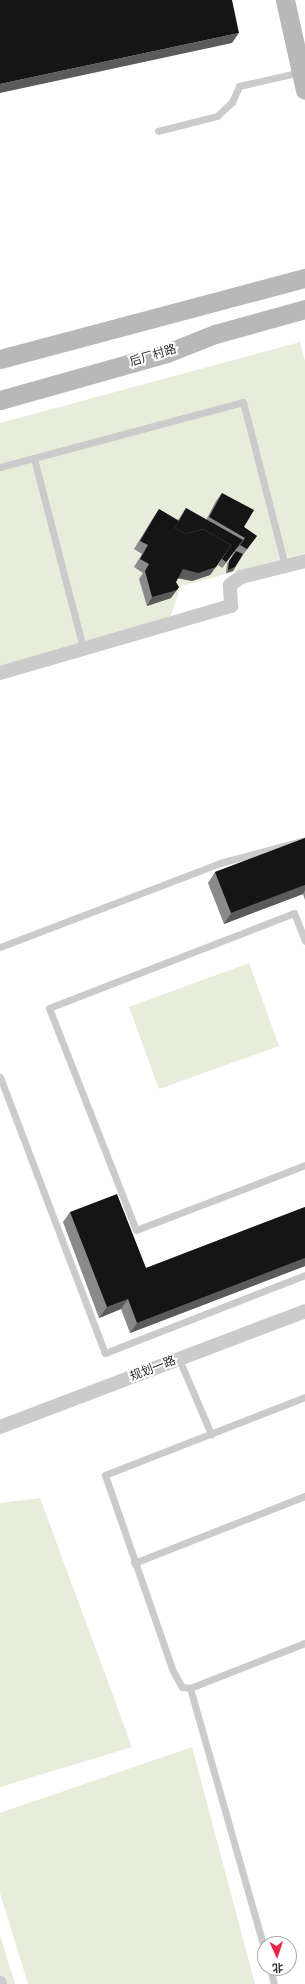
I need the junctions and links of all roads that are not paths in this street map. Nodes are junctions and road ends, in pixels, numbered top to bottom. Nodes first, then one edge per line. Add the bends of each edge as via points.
1 (285, 0) edge
2 (303, 81) edge
3 (158, 131) dead end
4 (305, 278) edge
5 (305, 309) edge
6 (0, 359) edge
7 (0, 400) edge
8 (34, 458) junction
9 (0, 466) edge
10 (305, 561) edge
11 (285, 566) junction
12 (83, 648) junction
13 (0, 673) edge
14 (305, 840) edge
15 (305, 941) edge
16 (0, 947) edge
17 (0, 1077) edge
18 (305, 1165) edge
19 (305, 1275) edge
20 (305, 1311) edge
21 (179, 1359) junction
22 (305, 1397) edge
23 (0, 1427) edge
24 (211, 1434) junction
25 (305, 1496) edge
26 (134, 1563) junction
27 (305, 1644) edge
28 (190, 1688) junction
29 (261, 1936) edge

1 - 2 main road
2 - 3 lane via 239,86 232,102 217,116
4 - 6 main road
5 - 7 main road, 后厂村路 via 215,334 167,353
8 - 9 lane
8 - 11 lane via 244,402
8 - 12 lane
10 - 11 street
11 - 12 street via 241,578 230,585 231,606
12 - 13 street
14 - 16 lane via 220,864
15 - 18 lane via 294,913 49,1008 136,1230
17 - 19 lane via 105,1354
20 - 21 street, 规划一路
21 - 23 street, 规划一路
21 - 24 lane
22 - 24 lane
24 - 26 lane via 105,1475
25 - 26 lane
26 - 28 lane via 173,1671 182,1687
27 - 28 lane
28 - 29 lane

